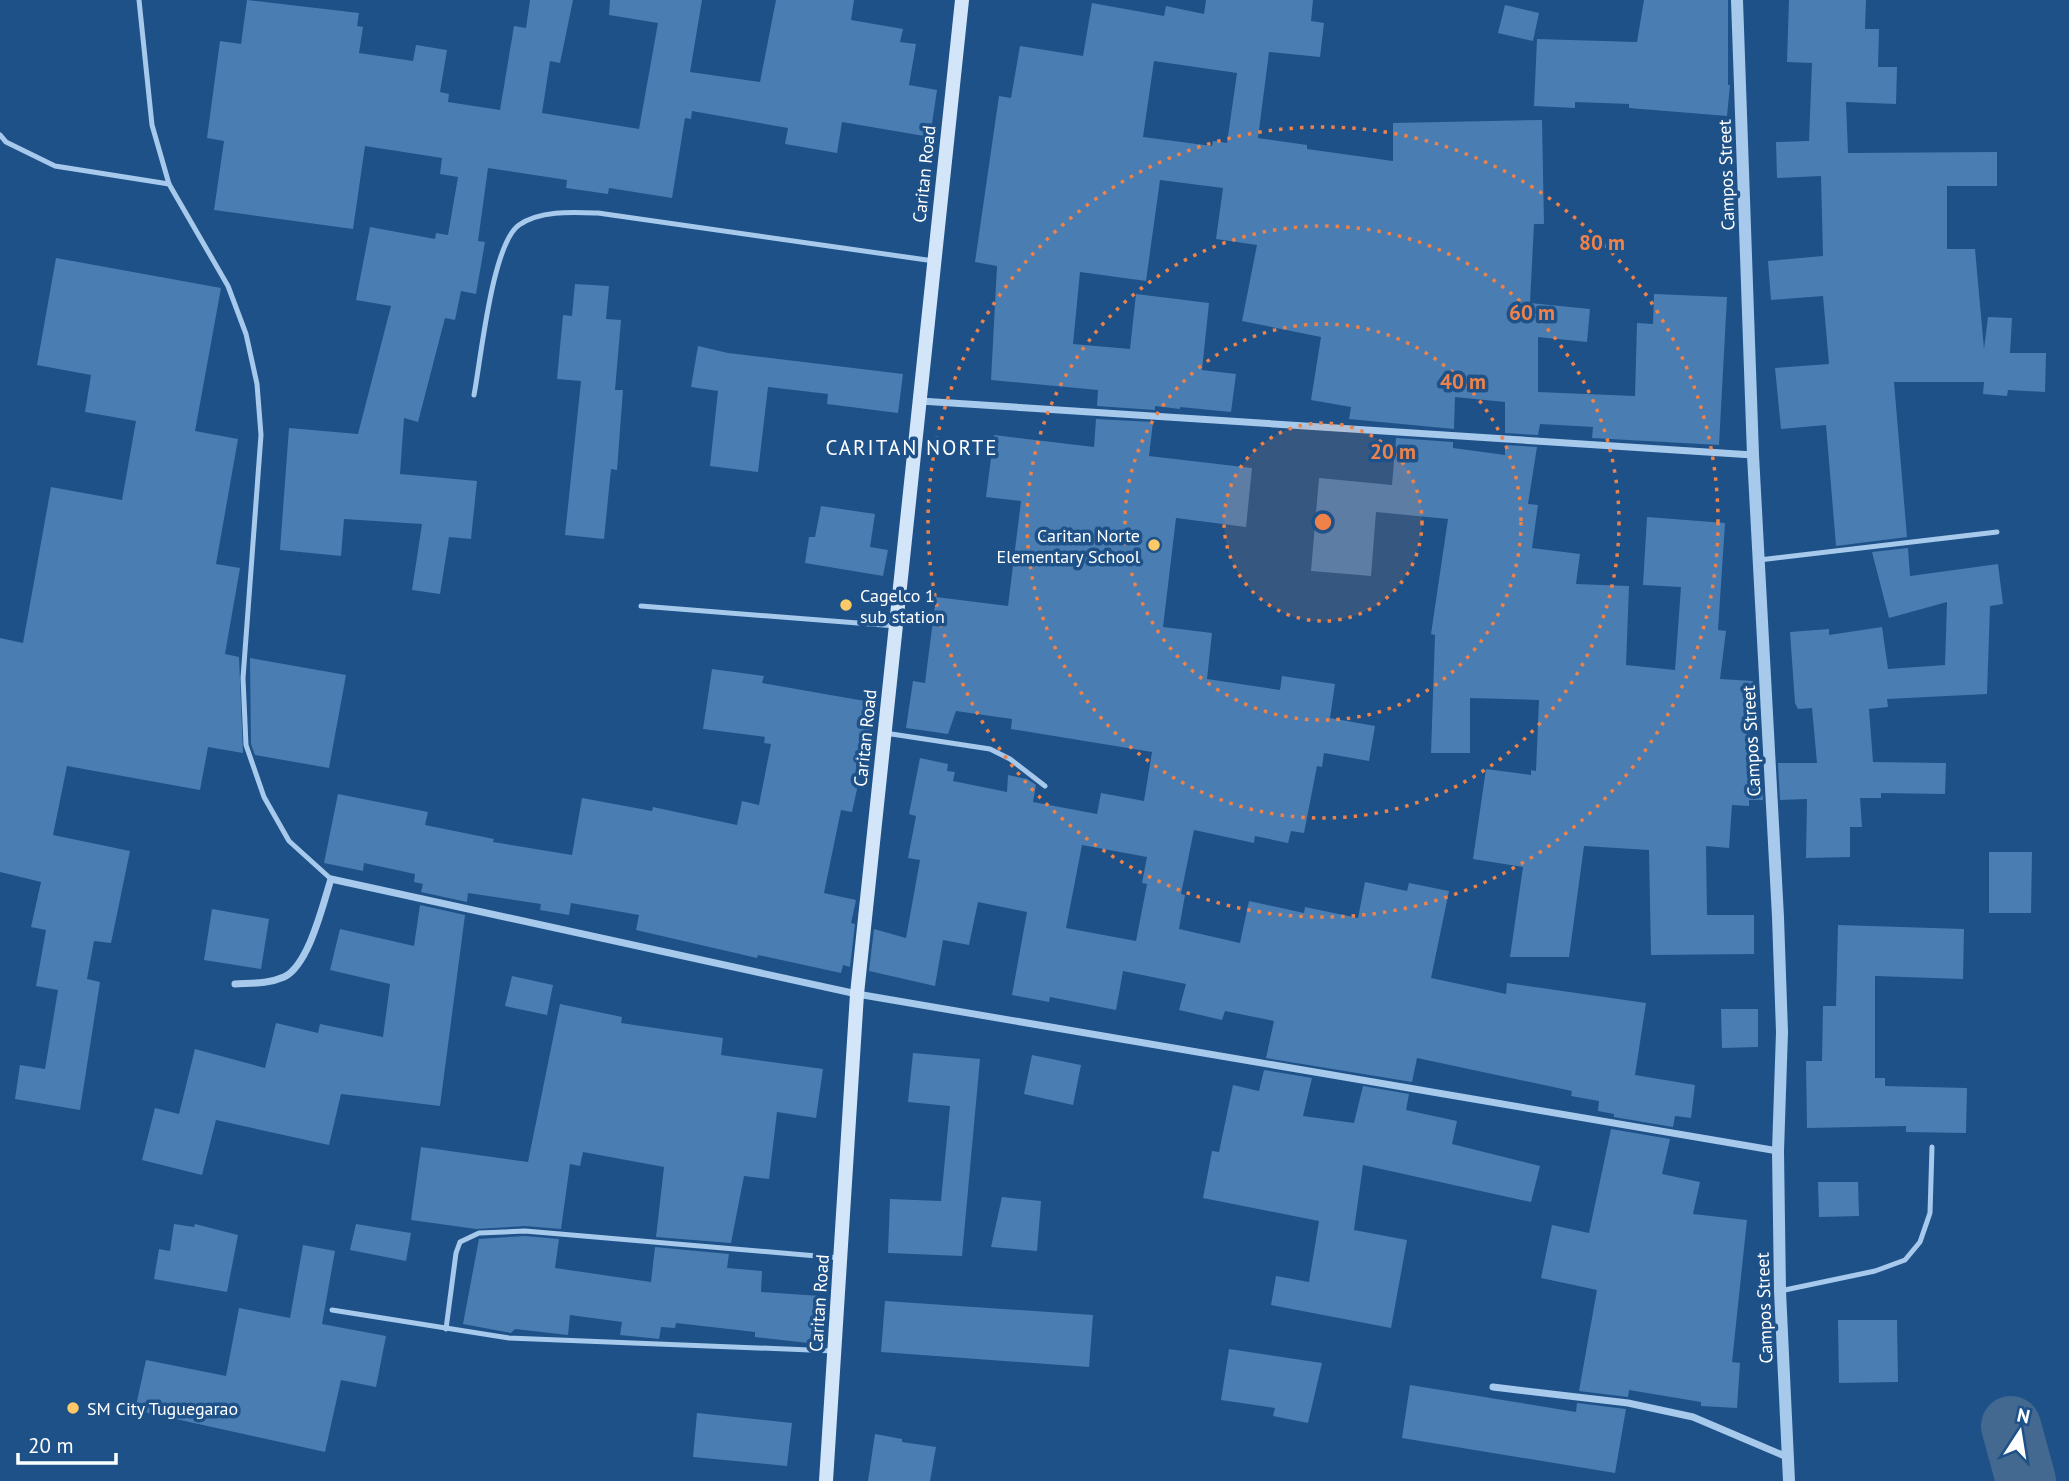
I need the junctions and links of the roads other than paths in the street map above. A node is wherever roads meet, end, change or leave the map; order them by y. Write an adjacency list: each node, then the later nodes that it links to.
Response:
1 (139, 0): 5 (lane)
2 (962, 0): 6 (main road, Caritan Road)
3 (1737, 0): 9 (street, Campos Street)
4 (0, 135): 5 (lane)
5 (169, 184): 16 (lane)
6 (934, 261): 7 (lane); 8 (main road, Caritan Road)
7 (474, 394)
8 (919, 401): 9 (street); 13 (main road, Caritan Road)
9 (1753, 455): 11 (street, Campos Street)
10 (1997, 532): 11 (lane)
11 (1759, 560): 20 (street, Campos Street)
12 (641, 606): 13 (lane)
13 (896, 626): 14 (main road, Caritan Road)
14 (885, 733): 15 (lane); 18 (main road, Caritan Road)
15 (1045, 786)
16 (331, 879): 17 (street); 18 (street)
17 (234, 984)
18 (857, 994): 20 (street); 21 (main road, Caritan Road)
19 (1932, 1147): 22 (lane)
20 (1778, 1151): 22 (street, Campos Street)
21 (841, 1258): 24 (lane); 25 (main road, Caritan Road)
22 (1780, 1291): 27 (street, Campos Street)
23 (332, 1310): 24 (lane)
24 (446, 1329): 25 (lane)
25 (834, 1350): 28 (main road, Caritan Road)
26 (1493, 1387): 27 (street)
27 (1787, 1457): 29 (street, Campos Street)
28 (826, 1481)
29 (1789, 1481)

